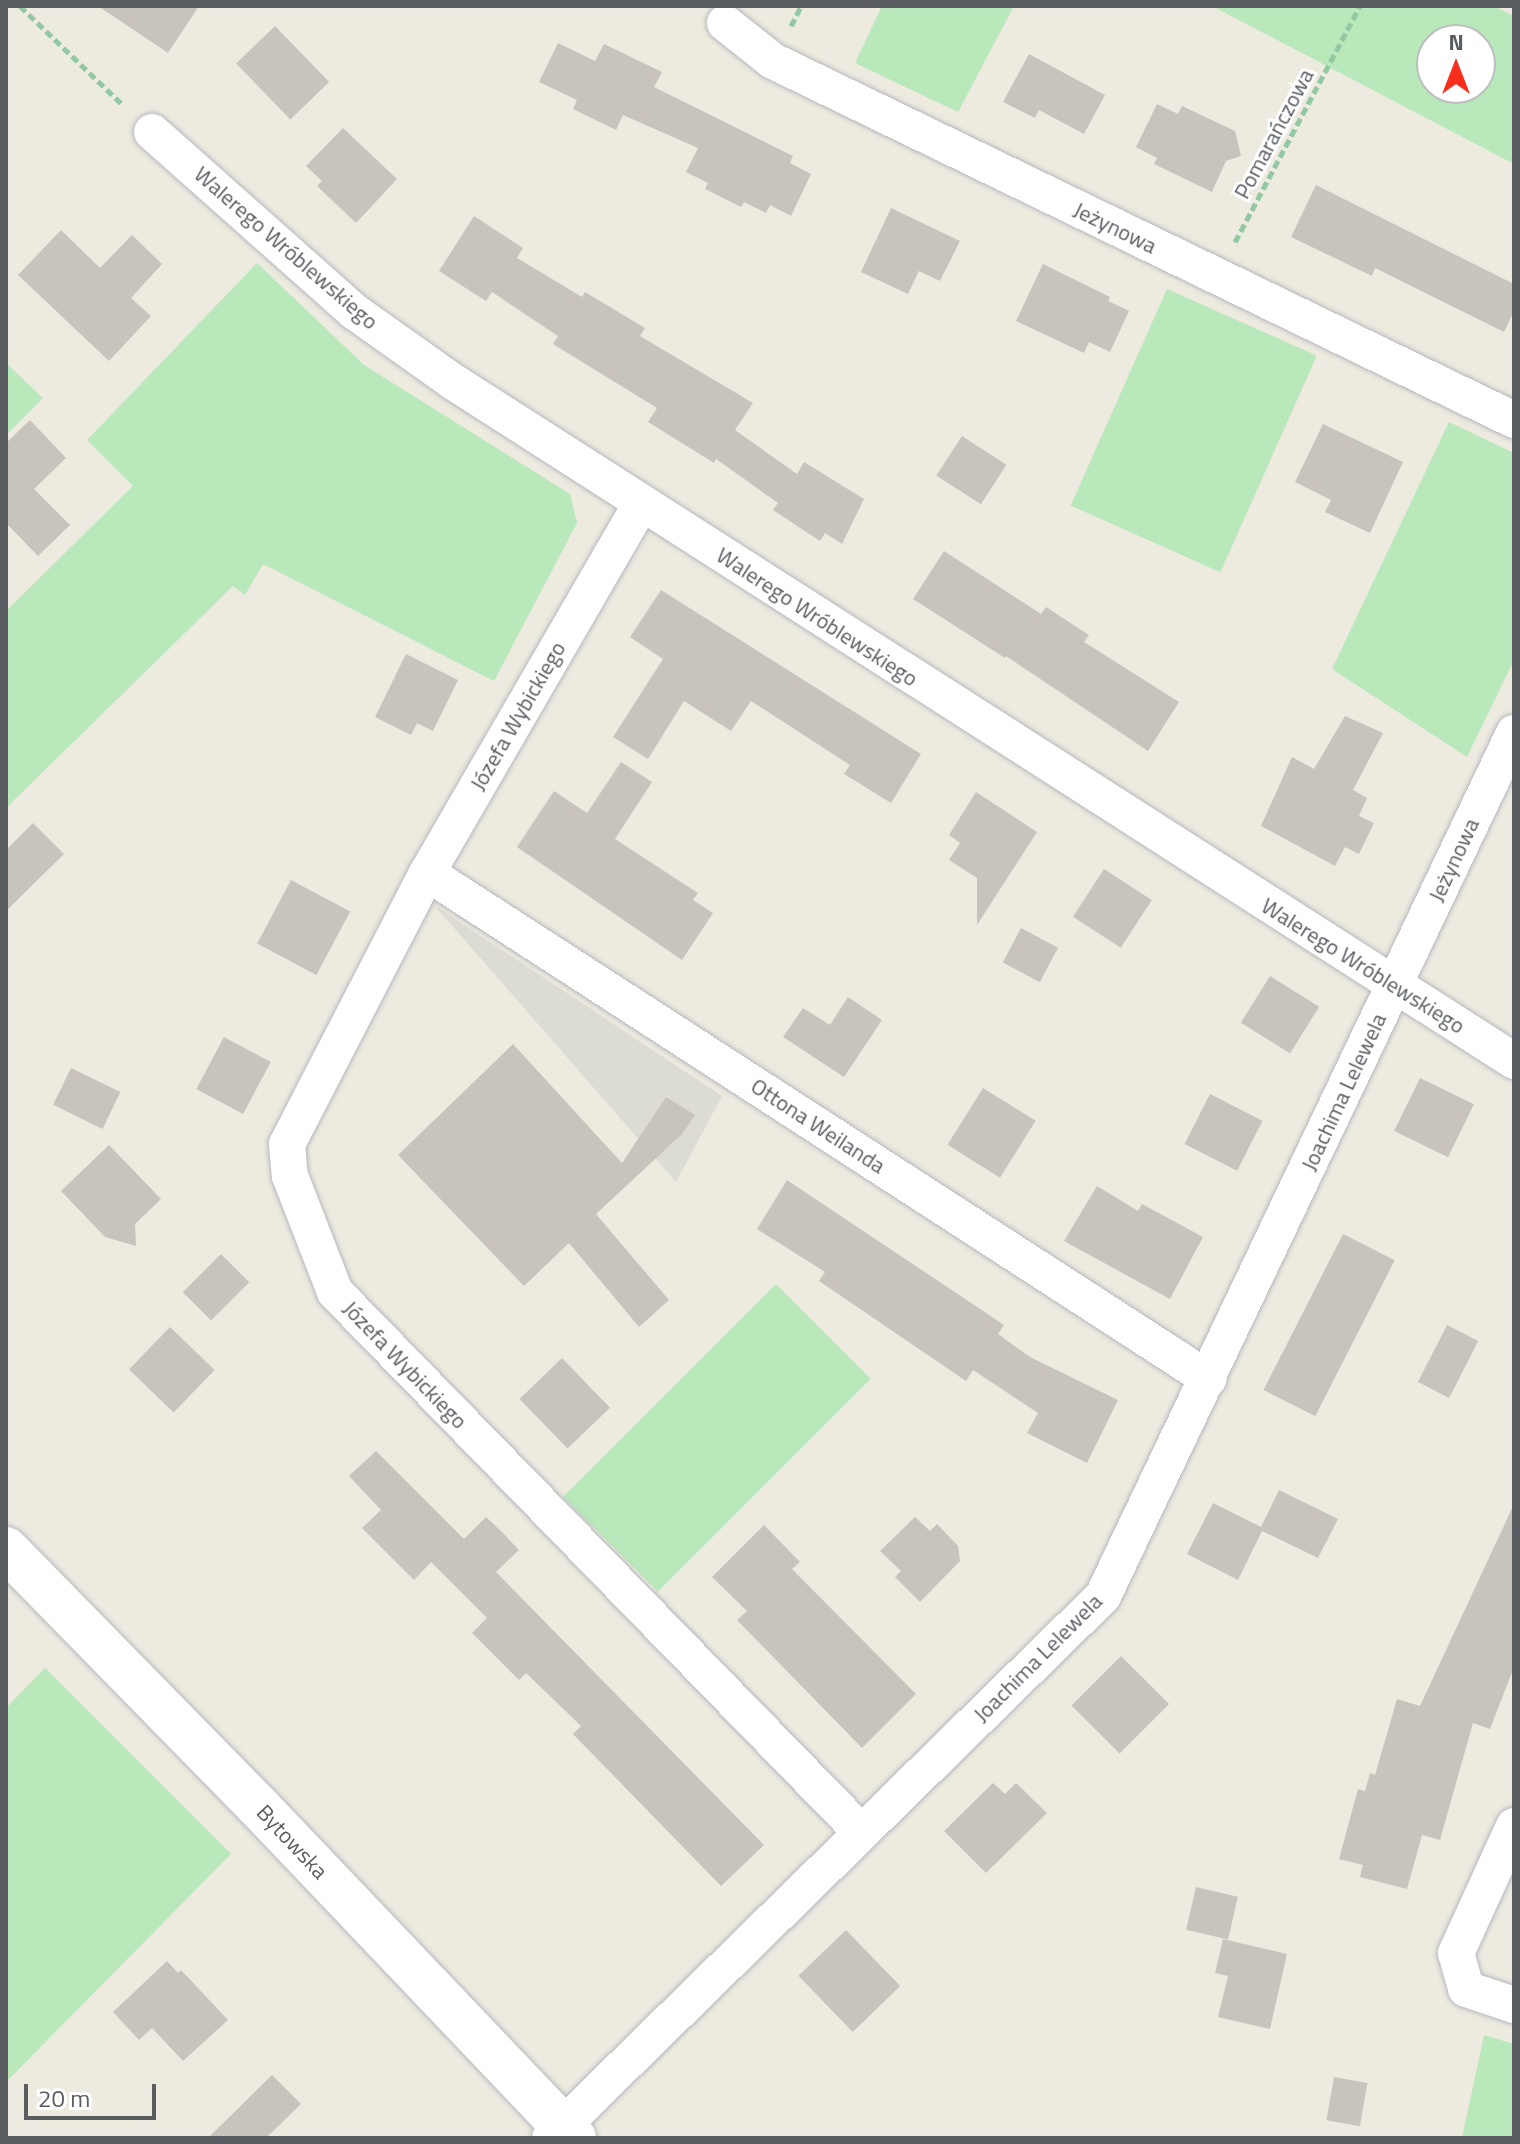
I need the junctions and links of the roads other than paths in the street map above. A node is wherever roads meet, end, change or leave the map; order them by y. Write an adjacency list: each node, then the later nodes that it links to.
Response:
1 (725, 23): 3 (street, Jeżynowa)
2 (152, 132): 4 (street, Walerego Wróblewskiego)
3 (1514, 420)
4 (641, 504): 6 (street, Józefa Wybickiego); 7 (street, Walerego Wróblewskiego)
5 (1514, 733): 7 (street, Jeżynowa)
6 (427, 873): 9 (street, Ottona Weilanda); 12 (street, Józefa Wybickiego)
7 (1394, 987): 8 (street, Walerego Wróblewskiego); 9 (street, Joachima Lelewela)
8 (1514, 1061)
9 (1209, 1379): 12 (street, Joachima Lelewela)
10 (6, 1549): 14 (street, Bytowska)
11 (1514, 1826): 13 (street)
12 (861, 1832): 14 (street, Joachima Lelewela)
13 (1514, 2005)
14 (562, 2134)

